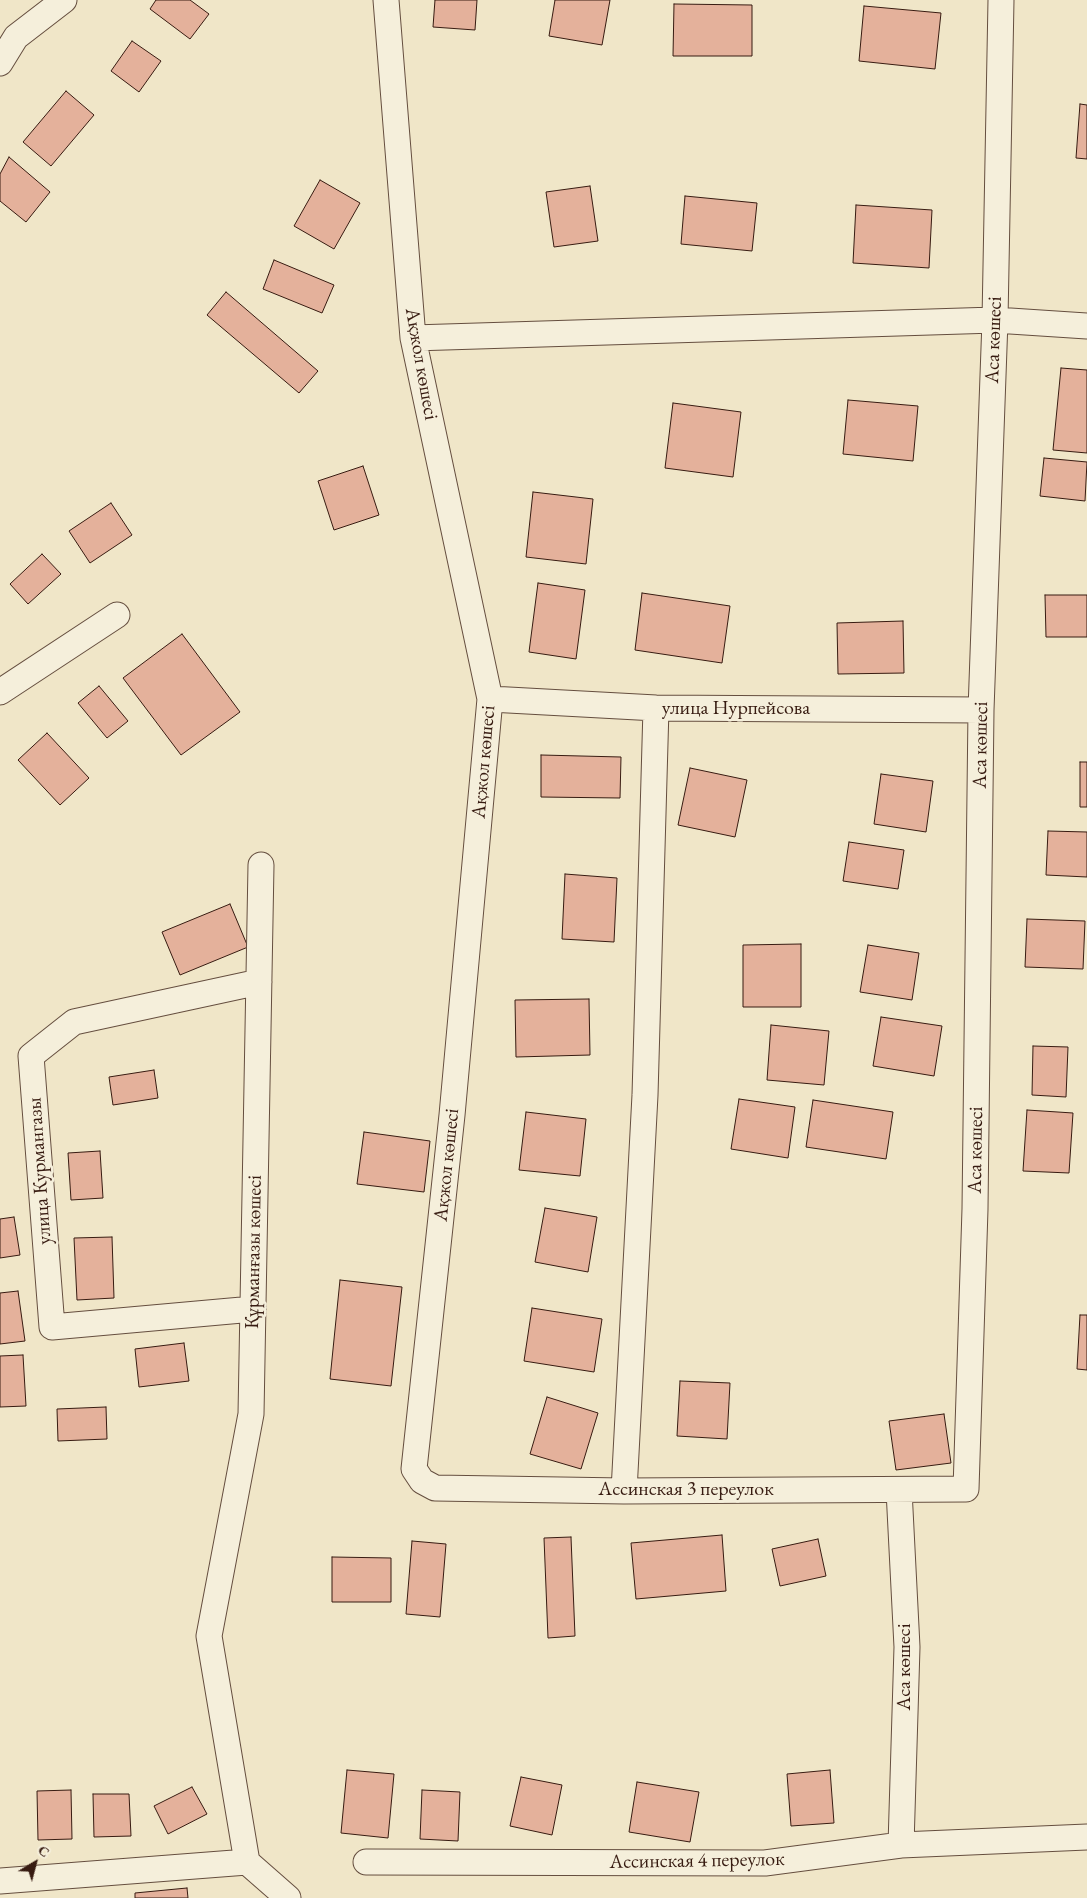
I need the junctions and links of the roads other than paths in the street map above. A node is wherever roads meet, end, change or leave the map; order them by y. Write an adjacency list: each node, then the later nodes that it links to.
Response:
1 (64, 0): 4 (street)
2 (386, 0): 8 (street, Ақжол көшесі)
3 (1001, 0): 6 (street, Аса көшесі)
4 (8, 31): 5 (street)
5 (0, 63)
6 (995, 320): 7 (street); 8 (street); 13 (street, Аса көшесі)
7 (1087, 326)
8 (413, 338): 11 (street, Ақжол көшесі)
9 (117, 615): 10 (street)
10 (0, 692)
11 (490, 699): 12 (street, улица Нурпейсова); 17 (street, Ақжол көшесі)
12 (656, 708): 13 (street, улица Нурпейсова); 20 (street)
13 (981, 710): 18 (street, Аса көшесі)
14 (261, 865): 15 (street, Құрманғазы көшесі)
15 (259, 982): 16 (street, Құрманғазы көшесі); 16 (street, улица Курмангазы)
16 (253, 1308): 23 (street, Құрманғазы көшесі)
17 (414, 1469): 20 (street, Ассинская 3 переулок)
18 (966, 1489): 19 (street, Ассинская 3 переулок)
19 (899, 1490): 20 (street, Ассинская 3 переулок); 22 (street, Аса көшесі)
20 (624, 1491)
21 (1087, 1837): 22 (street, Ассинская 4 переулок)
22 (901, 1845): 24 (street, Ассинская 4 переулок)
23 (246, 1862): 25 (street); 26 (street)
24 (366, 1862)
25 (0, 1881)
26 (288, 1898)

